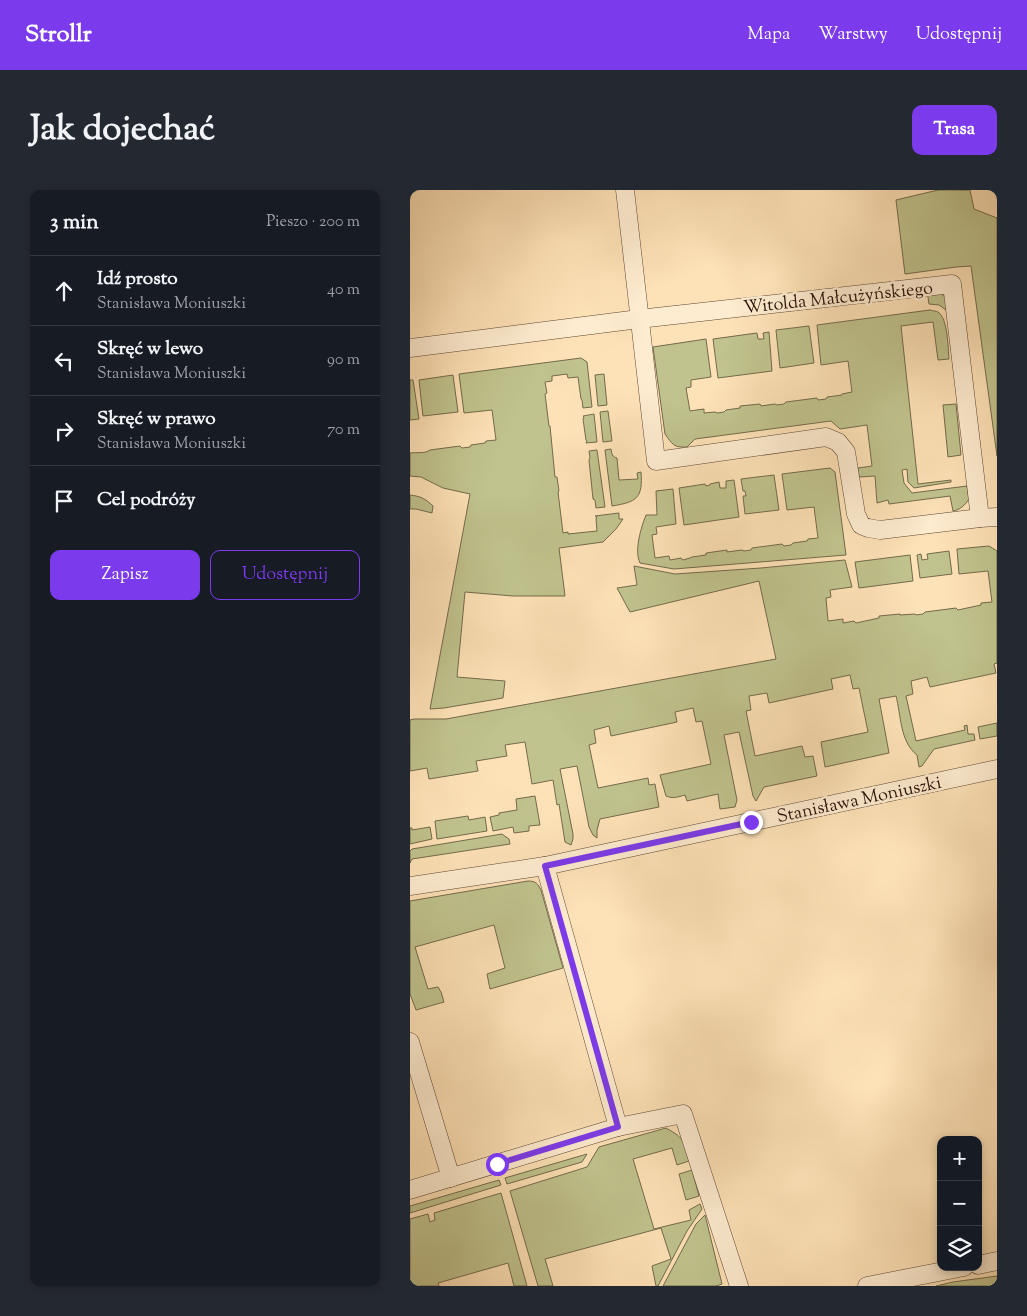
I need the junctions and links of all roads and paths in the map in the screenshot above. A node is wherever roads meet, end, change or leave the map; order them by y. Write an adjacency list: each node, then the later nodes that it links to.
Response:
1 (624, 190): 2 (street)
2 (639, 319): 3 (street, Witolda Małcużyńskiego); 4 (street, Witolda Małcużyńskiego); 4 (street, Witolda Małcużyńskiego)
3 (410, 348)
4 (988, 517)
5 (997, 769): 6 (street, Stanisława Moniuszki)
6 (545, 866): 7 (street, Stanisława Moniuszki); 9 (street)
7 (410, 886)
8 (410, 1042): 10 (street)
9 (618, 1127): 10 (street); 15 (street)
10 (451, 1178): 11 (street)
11 (410, 1190)
12 (997, 1261): 13 (street)
13 (982, 1264)
14 (944, 1271): 16 (street)
15 (739, 1286)
16 (867, 1286)

